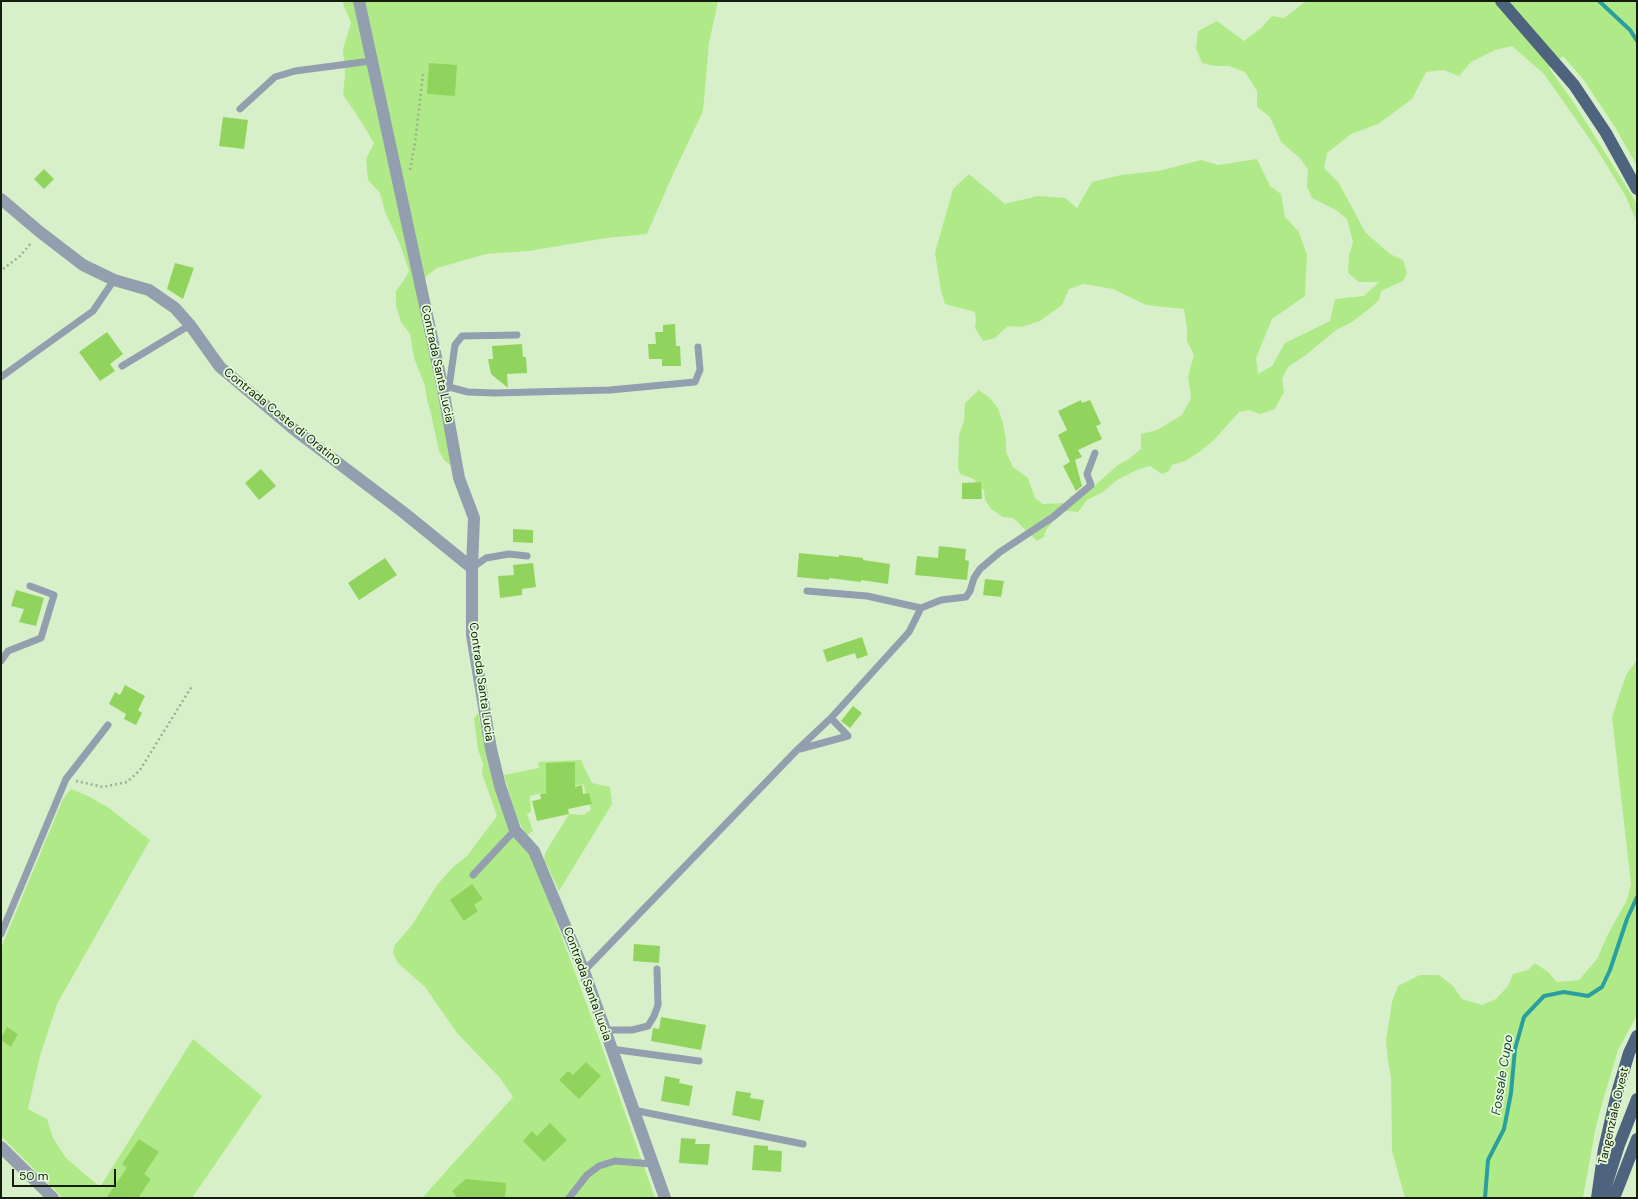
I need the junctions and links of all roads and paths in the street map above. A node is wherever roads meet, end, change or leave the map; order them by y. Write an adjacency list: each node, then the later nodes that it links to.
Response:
1 (359, 1): 3 (street, Contrada Santa Lucia)
2 (1501, 1): 7 (main road)
3 (371, 61): 5 (lane); 17 (street, Contrada Santa Lucia)
4 (423, 74): 6 (path)
5 (240, 109)
6 (409, 171)
7 (1637, 189)
8 (1, 199): 9 (street, Contrada Coste di Oratino)
9 (40, 232): 10 (path); 11 (street, Contrada Coste di Oratino)
10 (3, 269)
11 (114, 280): 12 (street, Contrada Coste di Oratino); 16 (lane)
12 (190, 325): 15 (lane); 20 (street, Contrada Coste di Oratino)
13 (517, 336): 17 (lane)
14 (698, 346): 17 (lane)
15 (122, 366)
16 (1, 377)
17 (446, 388): 20 (street, Contrada Santa Lucia)
18 (1095, 453): 23 (lane)
19 (528, 556): 20 (lane)
20 (472, 568): 30 (street, Contrada Santa Lucia)
21 (30, 586): 24 (lane)
22 (807, 591): 23 (lane)
23 (921, 608): 26 (lane)
24 (1, 661)
25 (192, 686): 29 (path)
26 (831, 718): 28 (lane); 28 (lane)
27 (108, 725): 29 (lane)
28 (798, 749): 34 (lane)
29 (66, 779): 32 (lane)
30 (515, 830): 31 (lane); 34 (street, Contrada Santa Lucia)
31 (473, 875)
32 (1, 934)
33 (657, 969): 35 (lane)
34 (584, 971): 35 (street, Contrada Santa Lucia)
35 (604, 1030): 37 (street, Contrada Santa Lucia)
36 (1637, 1036): 48 (main road, Tangenziale Ovest)
37 (610, 1049): 38 (lane); 40 (street, Contrada Santa Lucia)
38 (700, 1061)
39 (1637, 1099): 49 (main road)
40 (634, 1110): 42 (lane); 44 (street, Contrada Santa Lucia)
41 (1637, 1139): 50 (main road, Tangenziale Ovest)
42 (803, 1144)
43 (1, 1147): 45 (street)
44 (652, 1164): 46 (lane); 47 (street, Contrada Santa Lucia)
45 (53, 1198)
46 (569, 1198)
47 (665, 1198)
48 (1597, 1198)
49 (1602, 1198)
50 (1613, 1198)

